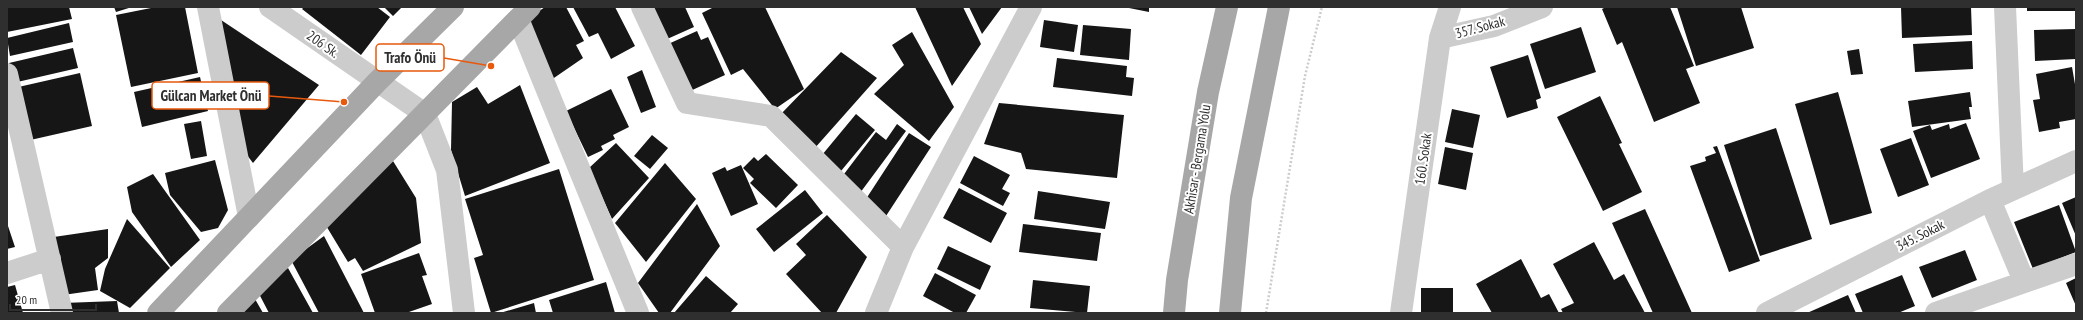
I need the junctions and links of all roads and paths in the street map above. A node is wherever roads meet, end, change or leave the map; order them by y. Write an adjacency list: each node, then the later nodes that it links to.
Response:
1 (208, 7): 20 (street)
2 (270, 7): 15 (street, 206 Sk.)
3 (453, 7): 15 (main road)
4 (642, 7): 21 (street)
5 (1031, 7): 21 (street)
6 (1227, 7): 32 (main road, Akhisar - Bergama Yolu)
7 (1279, 7): 33 (main road)
8 (1322, 7): 34 (path)
9 (1450, 7): 13 (street, 160. Sokak)
10 (1542, 7): 13 (street, 357. Sokak)
11 (2005, 7): 18 (street)
12 (524, 13): 16 (main road); 30 (street)
13 (1440, 38): 35 (street, 160. Sokak)
14 (7, 74): 22 (street)
15 (377, 82): 16 (street, 206 Sk.); 20 (main road)
16 (425, 114): 28 (main road); 29 (street)
17 (2076, 161): 18 (street, 345. Sokak)
18 (2013, 189): 19 (street, 345. Sokak)
19 (1990, 200): 25 (street); 36 (street, 345. Sokak)
20 (249, 217): 27 (main road)
21 (904, 247): 31 (street)
22 (50, 259): 24 (street); 26 (street)
23 (2076, 264): 25 (street)
24 (7, 273)
25 (2024, 281): 37 (street)
26 (62, 313)
27 (158, 313)
28 (228, 313)
29 (464, 313)
30 (638, 313)
31 (876, 313)
32 (1174, 313)
33 (1230, 313)
34 (1266, 313)
35 (1401, 313)
36 (1767, 313)
37 (1936, 313)

